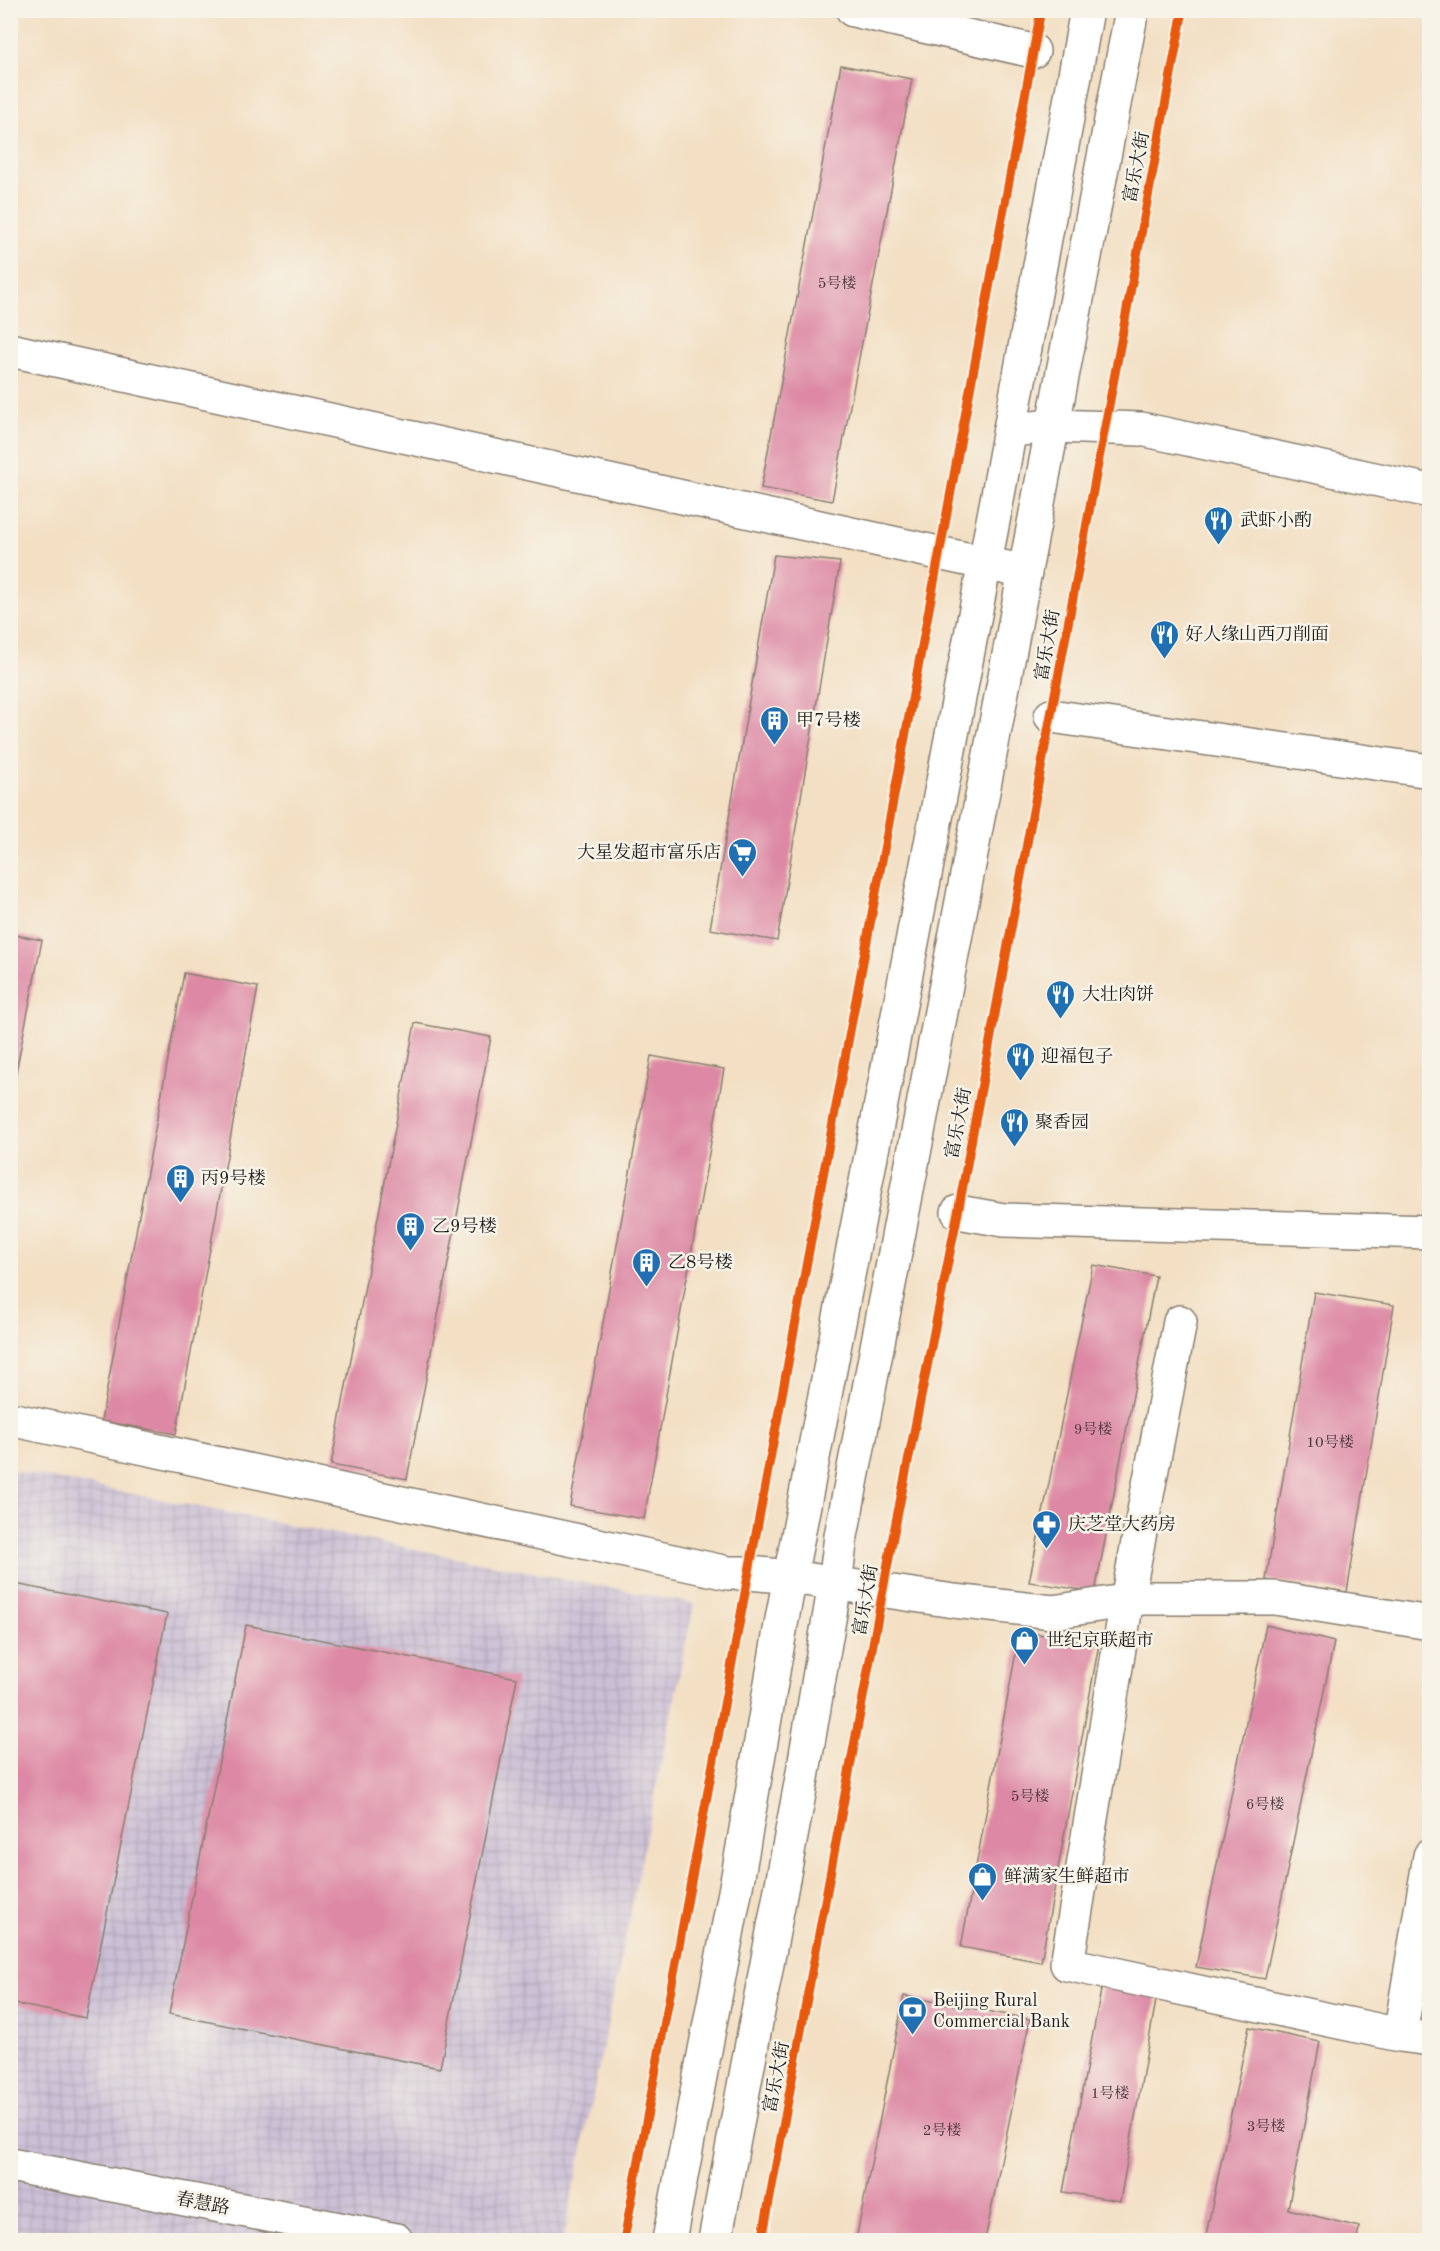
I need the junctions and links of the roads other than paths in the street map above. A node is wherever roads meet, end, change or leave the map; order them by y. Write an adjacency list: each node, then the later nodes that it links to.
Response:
1 (853, 10): 4 (main road)
2 (1087, 10): 7 (main road)
3 (1132, 10): 6 (main road, 富乐大街)
4 (1034, 51)
5 (10, 350): 9 (main road)
6 (1053, 426): 7 (main road); 8 (main road); 10 (main road, 富乐大街)
7 (1010, 430): 9 (main road)
8 (1430, 491)
9 (984, 563): 10 (main road); 17 (main road)
10 (1025, 572): 18 (main road, 富乐大街)
11 (1051, 716): 12 (main road)
12 (1430, 771)
13 (958, 1212): 14 (main road)
14 (1430, 1232)
15 (1180, 1322): 19 (main road)
16 (10, 1419): 17 (main road)
17 (791, 1577): 18 (main road); 25 (main road)
18 (835, 1584): 19 (main road); 26 (main road, 富乐大街)
19 (1127, 1600): 20 (main road); 22 (main road)
20 (1430, 1623)
21 (1430, 1856): 22 (main road)
22 (1415, 2037)
23 (10, 2165): 24 (main road, 春慧路)
24 (396, 2241)
25 (669, 2241)
26 (715, 2241)

